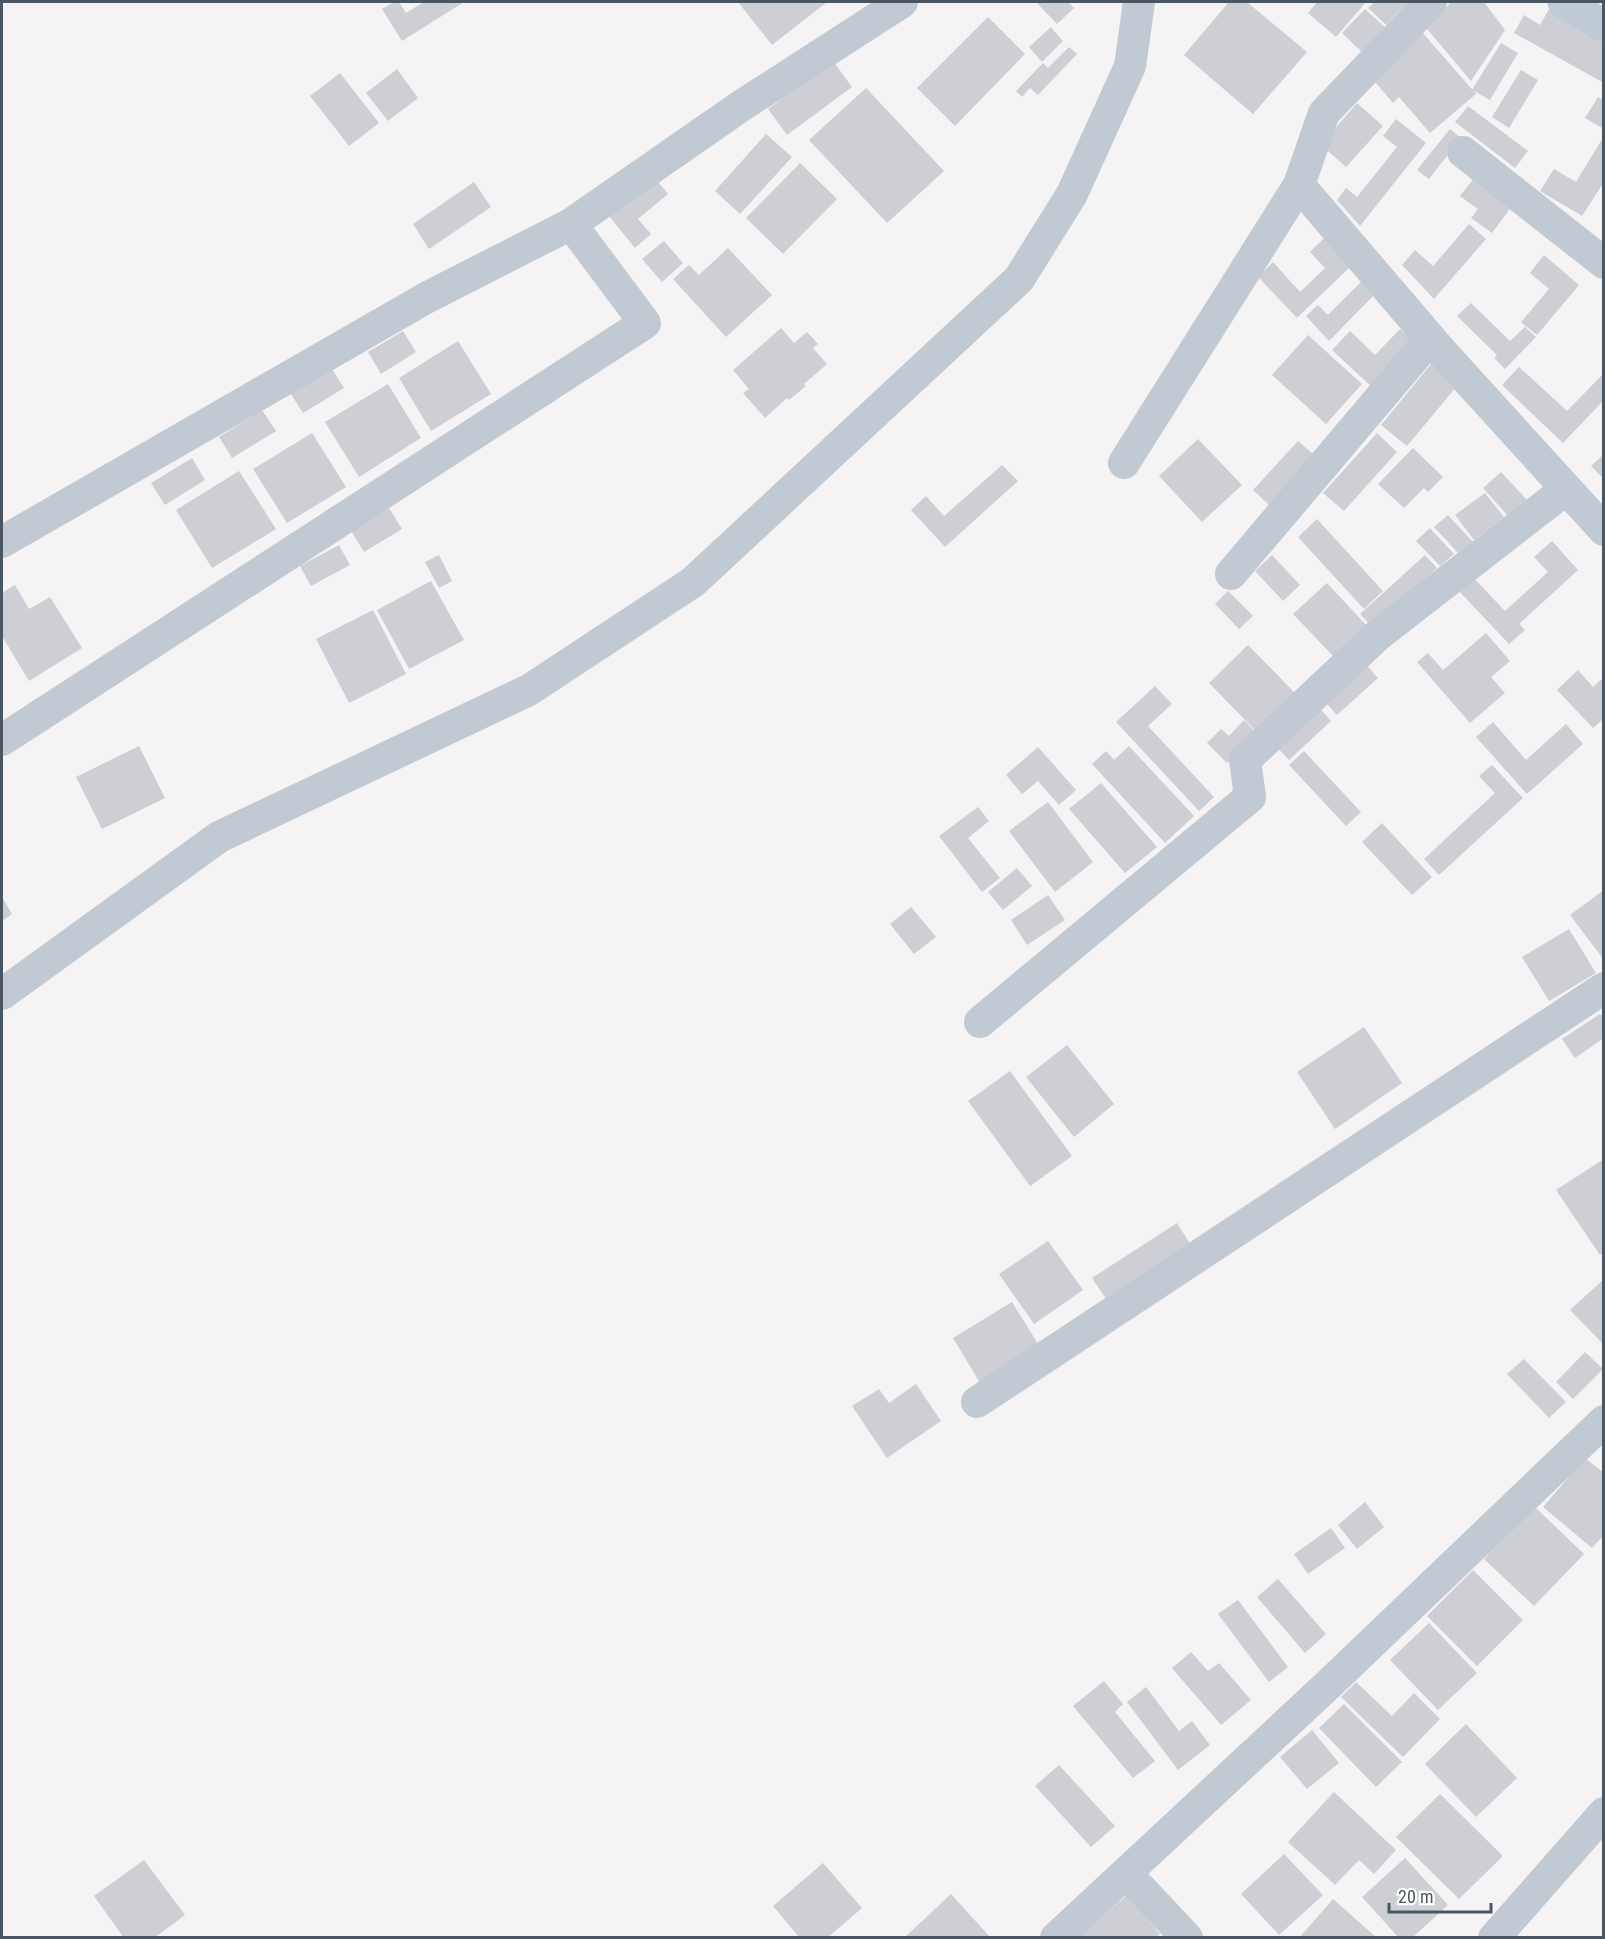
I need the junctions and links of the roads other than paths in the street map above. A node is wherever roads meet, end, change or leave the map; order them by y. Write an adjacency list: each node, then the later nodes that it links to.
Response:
1 (902, 2): 8 (street)
2 (1139, 2): 18 (street)
3 (1431, 2): 7 (street)
4 (1564, 2): 5 (street)
5 (1604, 26)
6 (1463, 152): 9 (street)
7 (1299, 185): 10 (street); 11 (street)
8 (571, 224): 14 (street); 16 (street)
9 (1601, 254)
10 (1430, 339): 12 (street); 15 (street)
11 (1124, 463)
12 (1565, 490): 13 (street); 19 (street)
13 (1604, 530)
14 (2, 542)
15 (1231, 574)
16 (2, 740)
17 (1604, 988): 20 (street)
18 (2, 994)
19 (980, 1022)
20 (977, 1402)
21 (1604, 1421): 23 (street)
22 (1604, 1813): 26 (street)
23 (1125, 1875): 24 (street); 25 (street)
24 (1056, 1938)
25 (1187, 1938)
26 (1494, 1938)

